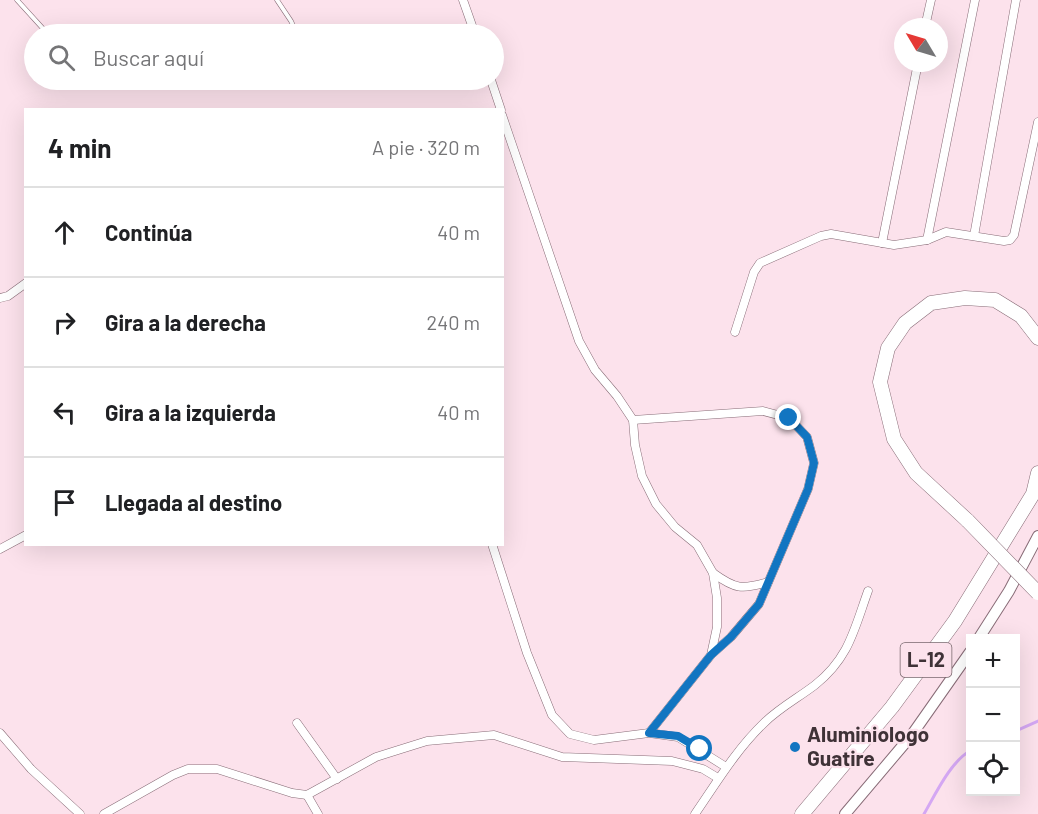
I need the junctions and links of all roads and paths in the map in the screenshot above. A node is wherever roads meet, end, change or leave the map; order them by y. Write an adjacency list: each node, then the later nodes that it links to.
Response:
1 (18, 0): 8 (lane)
2 (277, 0): 9 (lane)
3 (463, 0): 10 (street)
4 (931, 0): 7 (street)
5 (975, 0): 17 (street)
6 (1016, 0): 16 (street)
7 (927, 18)
8 (39, 24)
9 (292, 24)
10 (471, 24)
11 (916, 72): 18 (street)
12 (494, 90): 13 (street)
13 (500, 108)
14 (504, 121): 23 (street)
15 (1038, 122): 16 (street)
16 (974, 236): 17 (street)
17 (927, 240): 18 (street)
18 (882, 243): 21 (street)
19 (24, 285): 20 (street)
20 (0, 298)
21 (735, 332)
22 (1038, 338): 33 (highway, bridge)
23 (633, 420): 30 (street); 31 (street)
24 (1038, 473): 25 (highway)
25 (1036, 489): 48 (highway, L-12)
26 (24, 536): 29 (street)
27 (1038, 536): 34 (main road, L-12)
28 (493, 546): 38 (street)
29 (0, 549)
30 (713, 573): 31 (street); 35 (street)
31 (768, 582): 35 (street)
32 (868, 591): 40 (street)
33 (1038, 593)
34 (982, 634)
35 (711, 655): 38 (street)
36 (966, 658): 49 (main road, L-12)
37 (297, 723): 42 (street)
38 (649, 733): 40 (street)
39 (0, 734): 44 (street)
40 (726, 767): 41 (street)
41 (718, 778): 42 (street); 47 (street)
42 (337, 779): 43 (street)
43 (307, 795): 45 (street); 46 (street)
44 (80, 814)
45 (104, 814)
46 (318, 814)
47 (695, 814)
48 (802, 814)
49 (845, 814)

